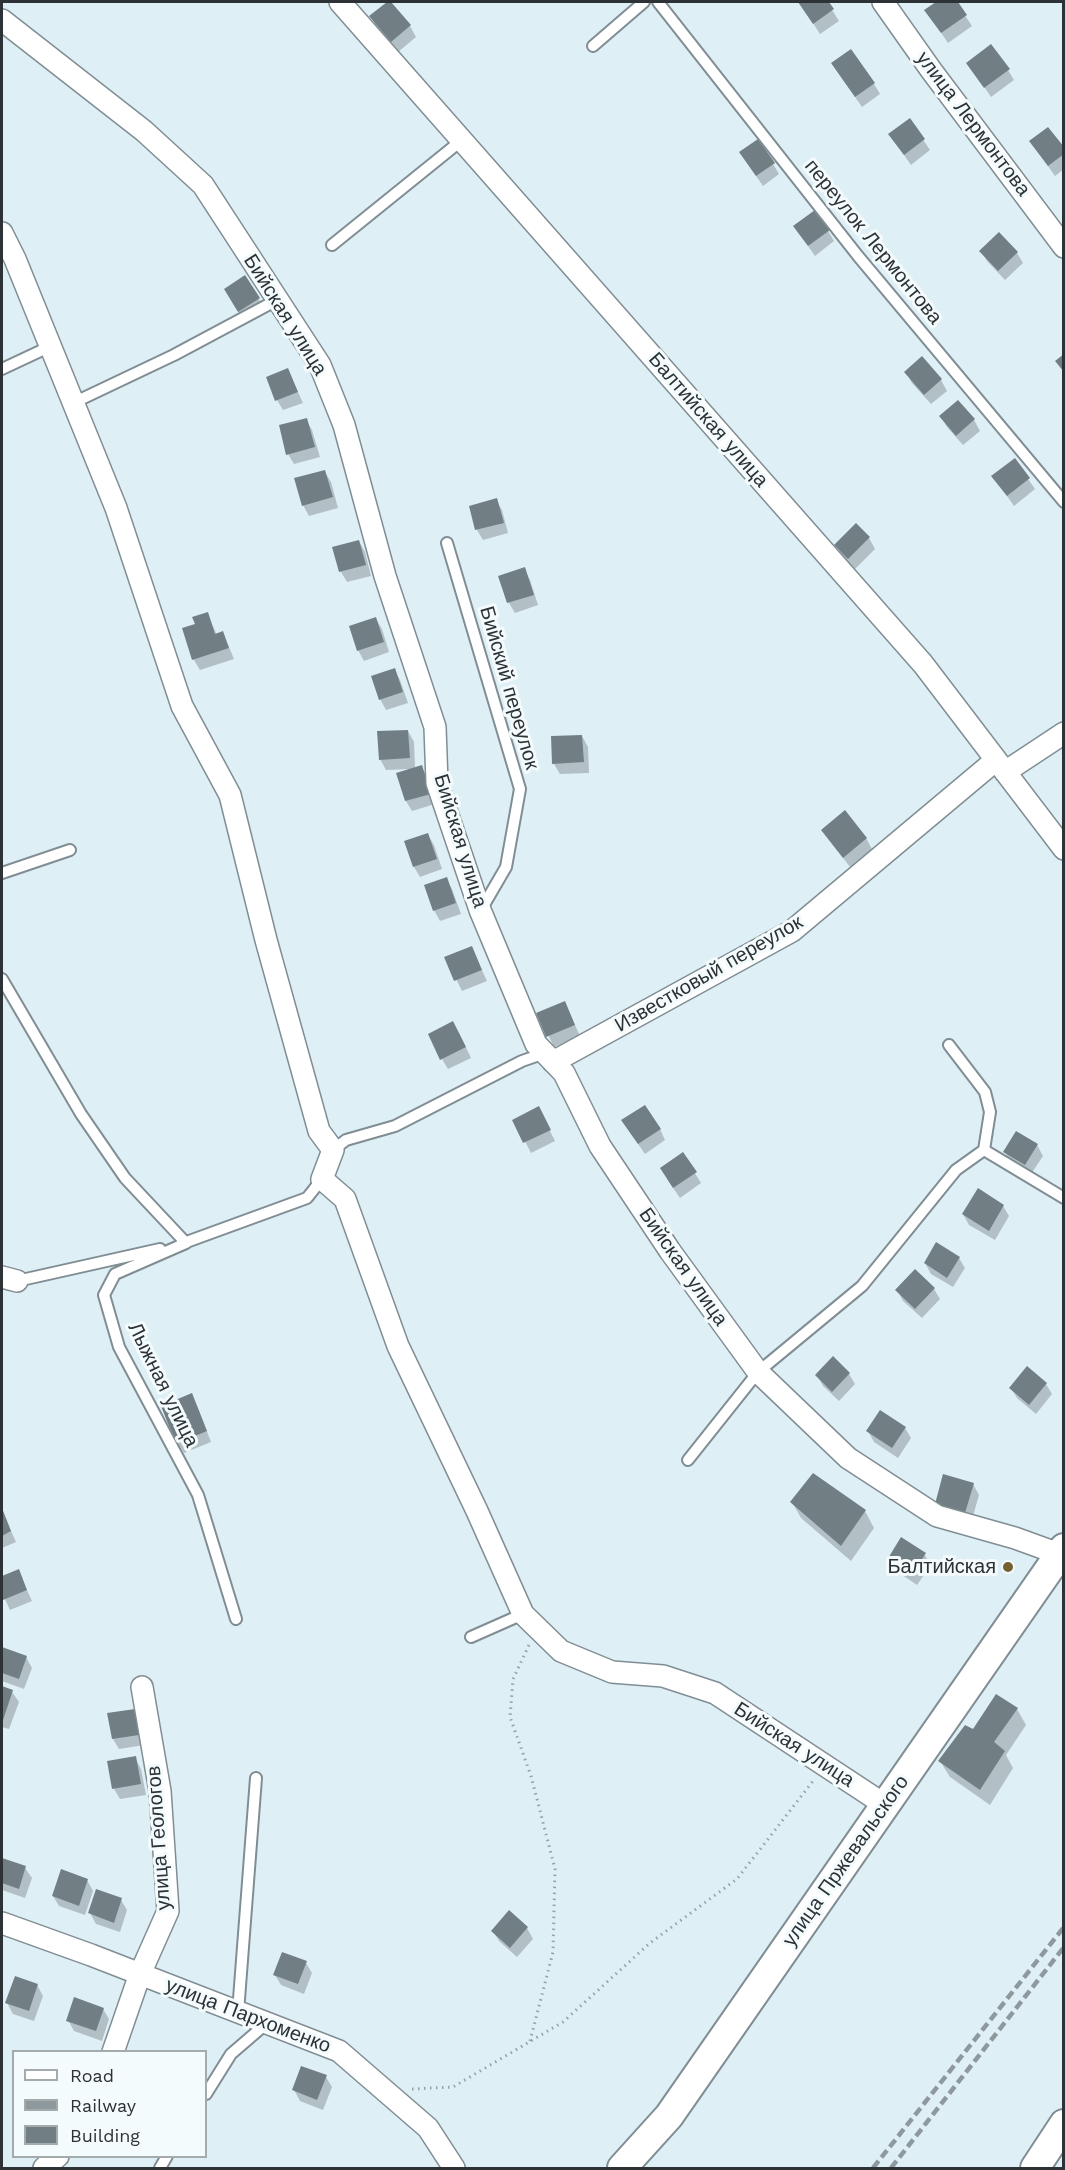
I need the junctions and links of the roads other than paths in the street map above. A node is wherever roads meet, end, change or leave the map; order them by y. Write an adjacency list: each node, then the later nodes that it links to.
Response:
1 (340, 2): 7 (street, Балтийская улица)
2 (644, 2): 6 (lane)
3 (658, 2): 15 (lane, переулок Лермонтова)
4 (883, 2): 10 (street, улица Лермонтова)
5 (2, 20): 11 (street, Бийская улица)
6 (593, 46)
7 (462, 140): 9 (lane); 18 (street, Балтийская улица)
8 (2, 233): 12 (street)
9 (332, 244)
10 (1063, 244)
11 (277, 300): 14 (lane); 22 (street, Бийская улица)
12 (51, 346): 13 (lane); 14 (street)
13 (2, 369)
14 (73, 403): 26 (street)
15 (1064, 502)
16 (447, 543): 22 (lane, Бийский переулок)
17 (1064, 733): 18 (street, Известковый переулок)
18 (1000, 766): 19 (street, Балтийская улица); 25 (street, Известковый переулок)
19 (1064, 849)
20 (70, 850): 21 (lane)
21 (2, 873)
22 (480, 910): 25 (street, Бийская улица)
23 (2, 979): 30 (lane)
24 (949, 1045): 27 (lane)
25 (549, 1057): 26 (lane, Известковый переулок); 32 (street, Бийская улица)
26 (333, 1150): 28 (street)
27 (984, 1150): 29 (lane); 32 (lane)
28 (322, 1179): 30 (lane); 36 (street, Бийская улица)
29 (1064, 1198)
30 (186, 1243): 31 (lane); 35 (lane, Лыжная улица)
31 (9, 1279)
32 (758, 1372): 33 (lane); 34 (street, Бийская улица)
33 (688, 1460)
34 (1061, 1551): 40 (street, улица Пржевальского)
35 (236, 1619)
36 (530, 1621): 37 (lane); 40 (street, Бийская улица)
37 (471, 1637)
38 (142, 1687): 42 (street, улица Геологов)
39 (256, 1778): 43 (lane)
40 (885, 1805): 51 (street, улица Пржевальского)
41 (2, 1923): 42 (street, улица Пархоменко)
42 (140, 1974): 43 (street, улица Пархоменко); 45 (street, улица Геологов)
43 (238, 2012): 44 (street, улица Пархоменко)
44 (267, 2023): 46 (lane); 50 (street, улица Пархоменко)
45 (114, 2050)
46 (207, 2092)
47 (1064, 2124): 52 (street)
48 (57, 2158): 49 (street)
49 (44, 2169)
50 (454, 2169)
51 (622, 2169)
52 (1035, 2169)

